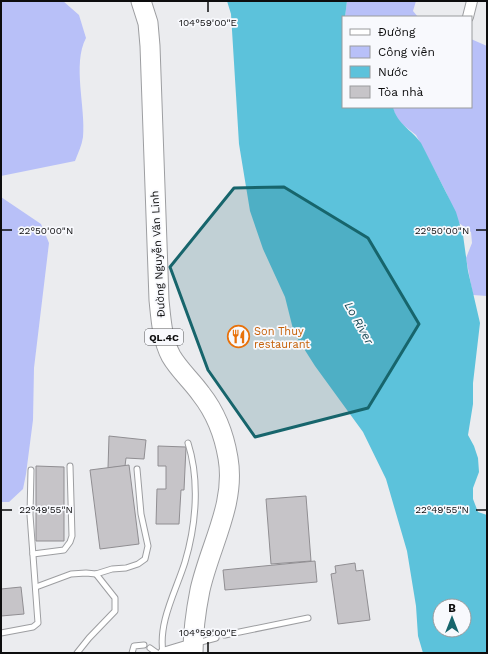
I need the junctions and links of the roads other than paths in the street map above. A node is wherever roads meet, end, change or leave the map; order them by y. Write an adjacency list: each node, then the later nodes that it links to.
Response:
1 (141, 1): 17 (highway, Đường Nguyễn Văn Linh / QL.4C)
2 (472, 1): 3 (street)
3 (468, 16)
4 (188, 443): 21 (lane)
5 (70, 466): 8 (lane)
6 (137, 469): 9 (lane)
7 (31, 470): 8 (lane)
8 (33, 554): 10 (lane)
9 (96, 574): 10 (lane); 18 (lane)
10 (36, 587): 12 (lane)
11 (308, 618): 13 (lane)
12 (1, 633)
13 (225, 635)
14 (216, 638): 17 (lane)
15 (144, 645): 19 (lane)
16 (150, 648): 20 (lane)
17 (193, 648): 21 (street)
18 (77, 653)
19 (132, 653)
20 (157, 653)
21 (163, 653)

